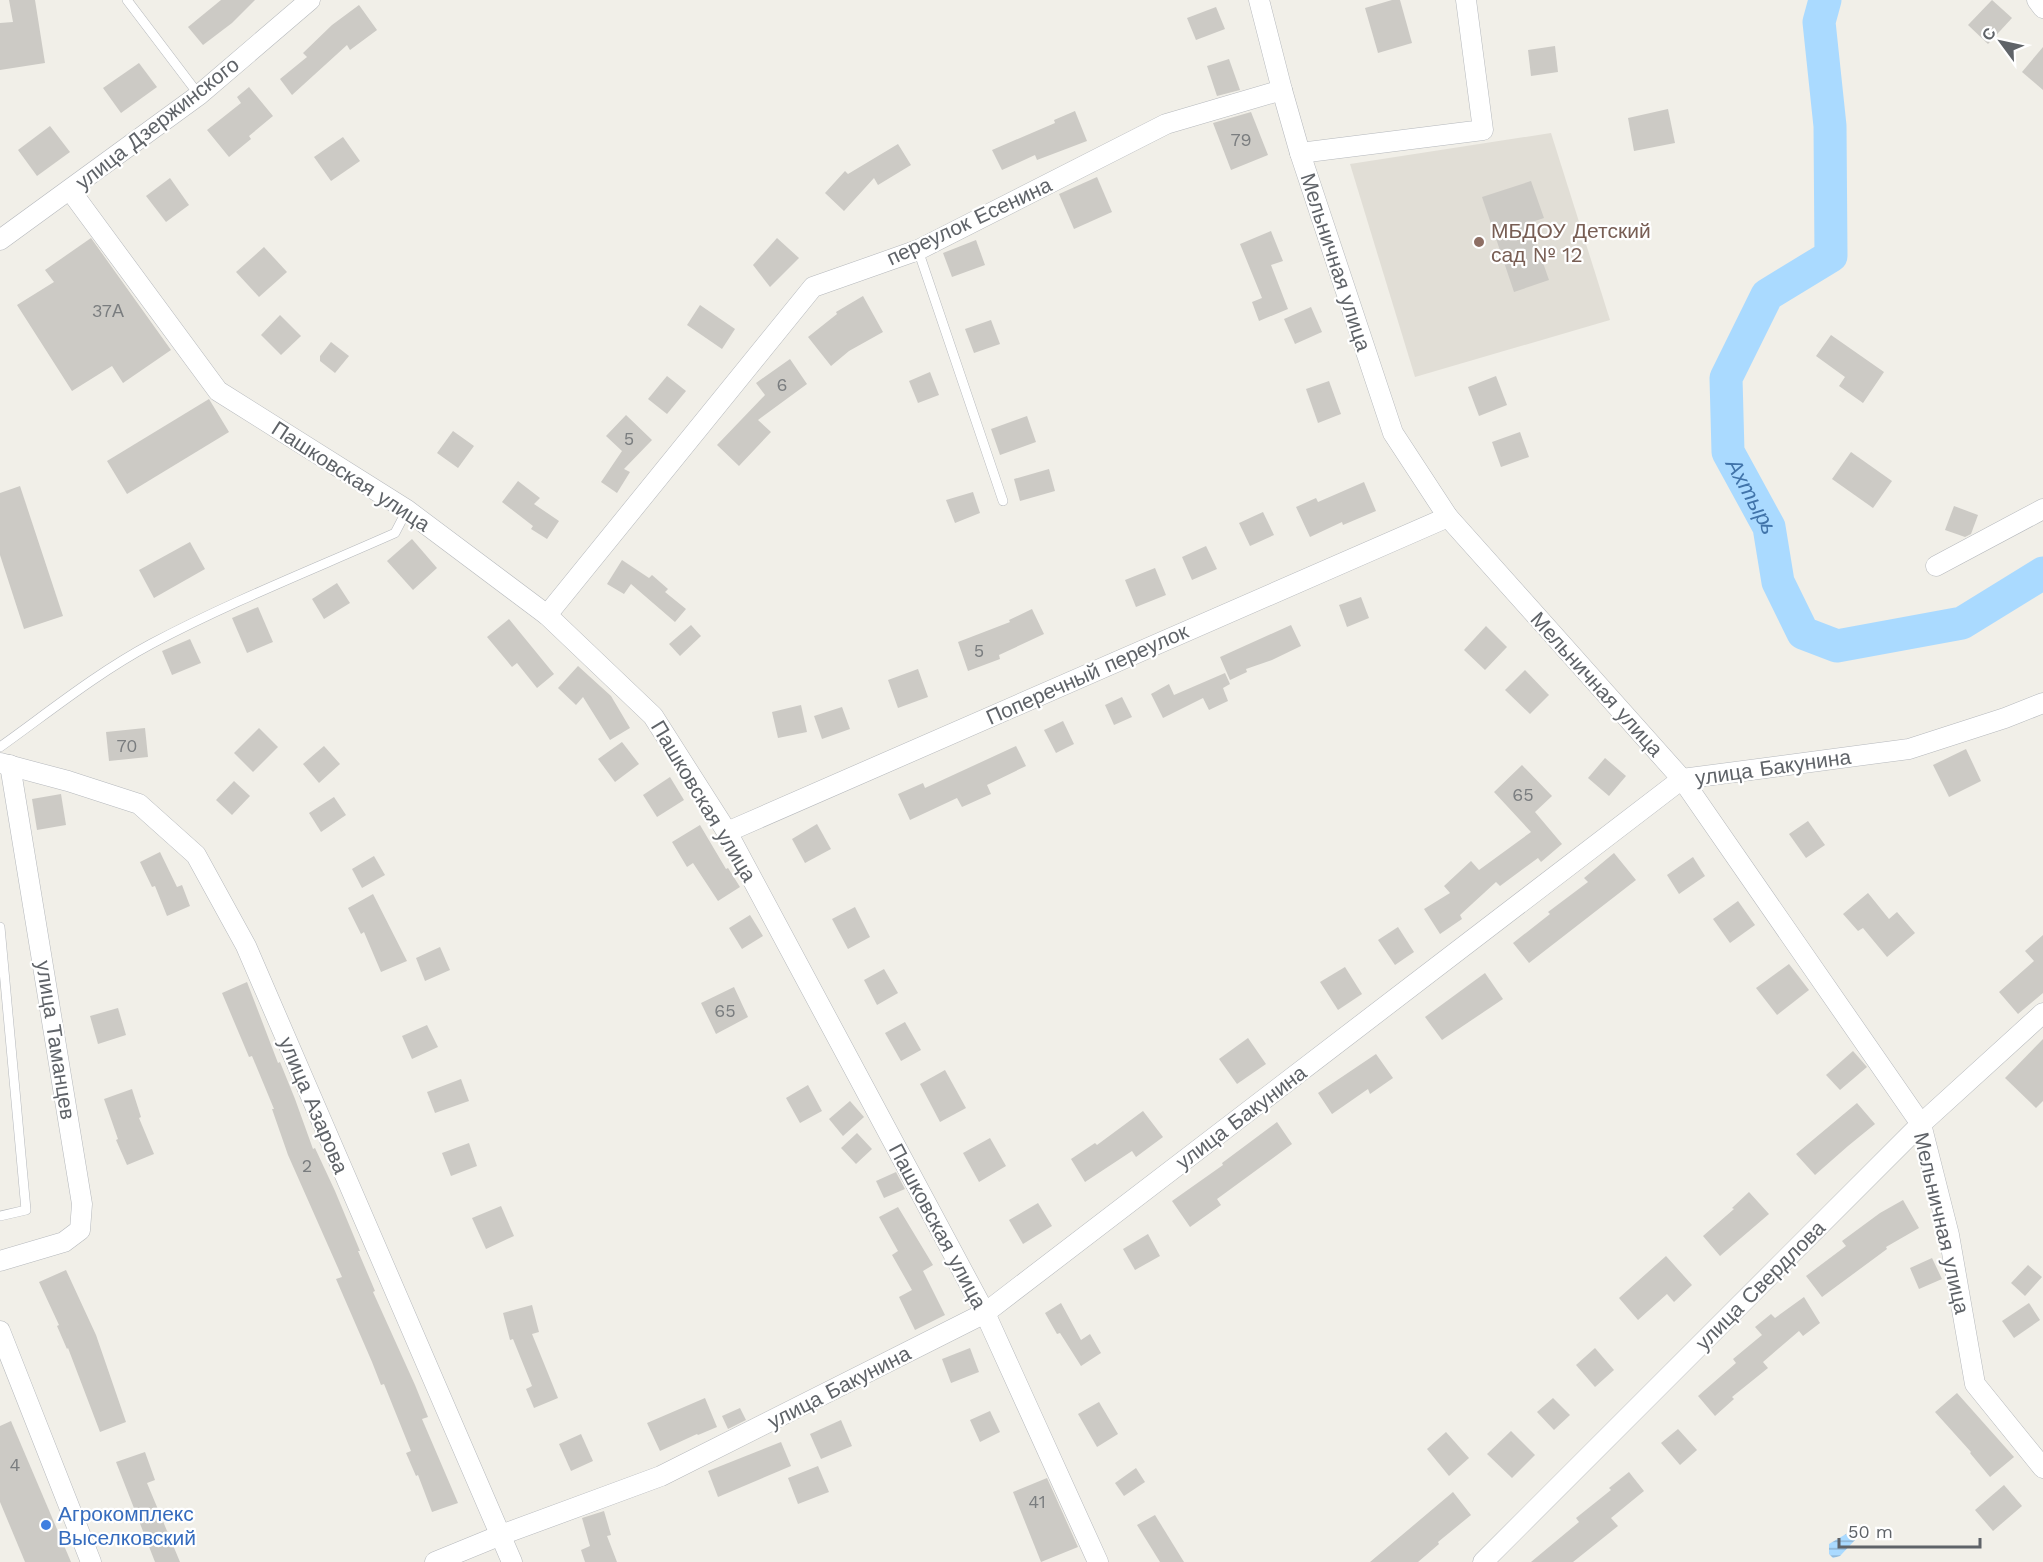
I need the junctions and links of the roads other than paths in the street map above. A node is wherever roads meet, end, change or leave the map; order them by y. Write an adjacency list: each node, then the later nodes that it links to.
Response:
1 (127, 0): 8 (lane)
2 (310, 0): 8 (street, улица Дзержинского)
3 (1259, 0): 7 (street, Мельничная улица)
4 (1466, 0): 9 (street)
5 (2037, 0): 6 (street)
6 (2043, 8)
7 (1282, 90): 9 (street, Мельничная улица); 12 (street, переулок Есенина)
8 (199, 95): 10 (street, улица Дзержинского)
9 (1300, 153): 16 (street, Мельничная улица)
10 (70, 190): 11 (street, улица Дзержинского); 15 (street, Пашковская улица)
11 (0, 240)
12 (918, 250): 13 (lane); 18 (street, переулок Есенина)
13 (1003, 501)
14 (2043, 509): 17 (street)
15 (407, 510): 18 (street, Пашковская улица); 20 (lane)
16 (1448, 517): 22 (street, Мельничная улица); 23 (street, Поперечный переулок)
17 (1936, 566)
18 (547, 615): 23 (street, Пашковская улица)
19 (2043, 703): 22 (street, улица Бакунина)
20 (0, 747)
21 (5, 764): 28 (street, улица Таманцев); 32 (street, улица Азарова)
22 (1682, 779): 26 (street, Мельничная улица); 29 (street, улица Бакунина)
23 (727, 832): 29 (street, Пашковская улица)
24 (0, 927): 27 (lane)
25 (2043, 1013): 26 (street, улица Свердлова)
26 (1921, 1124): 31 (street, Мельничная улица); 37 (street, улица Свердлова)
27 (0, 1216)
28 (0, 1261)
29 (985, 1313): 32 (street, улица Бакунина); 36 (street, Пашковская улица)
30 (0, 1331): 33 (street)
31 (2043, 1468)
32 (501, 1535): 34 (street, улица Бакунина); 35 (street, улица Азарова)
33 (92, 1562)
34 (435, 1562)
35 (512, 1562)
36 (1098, 1562)
37 (1483, 1562)

